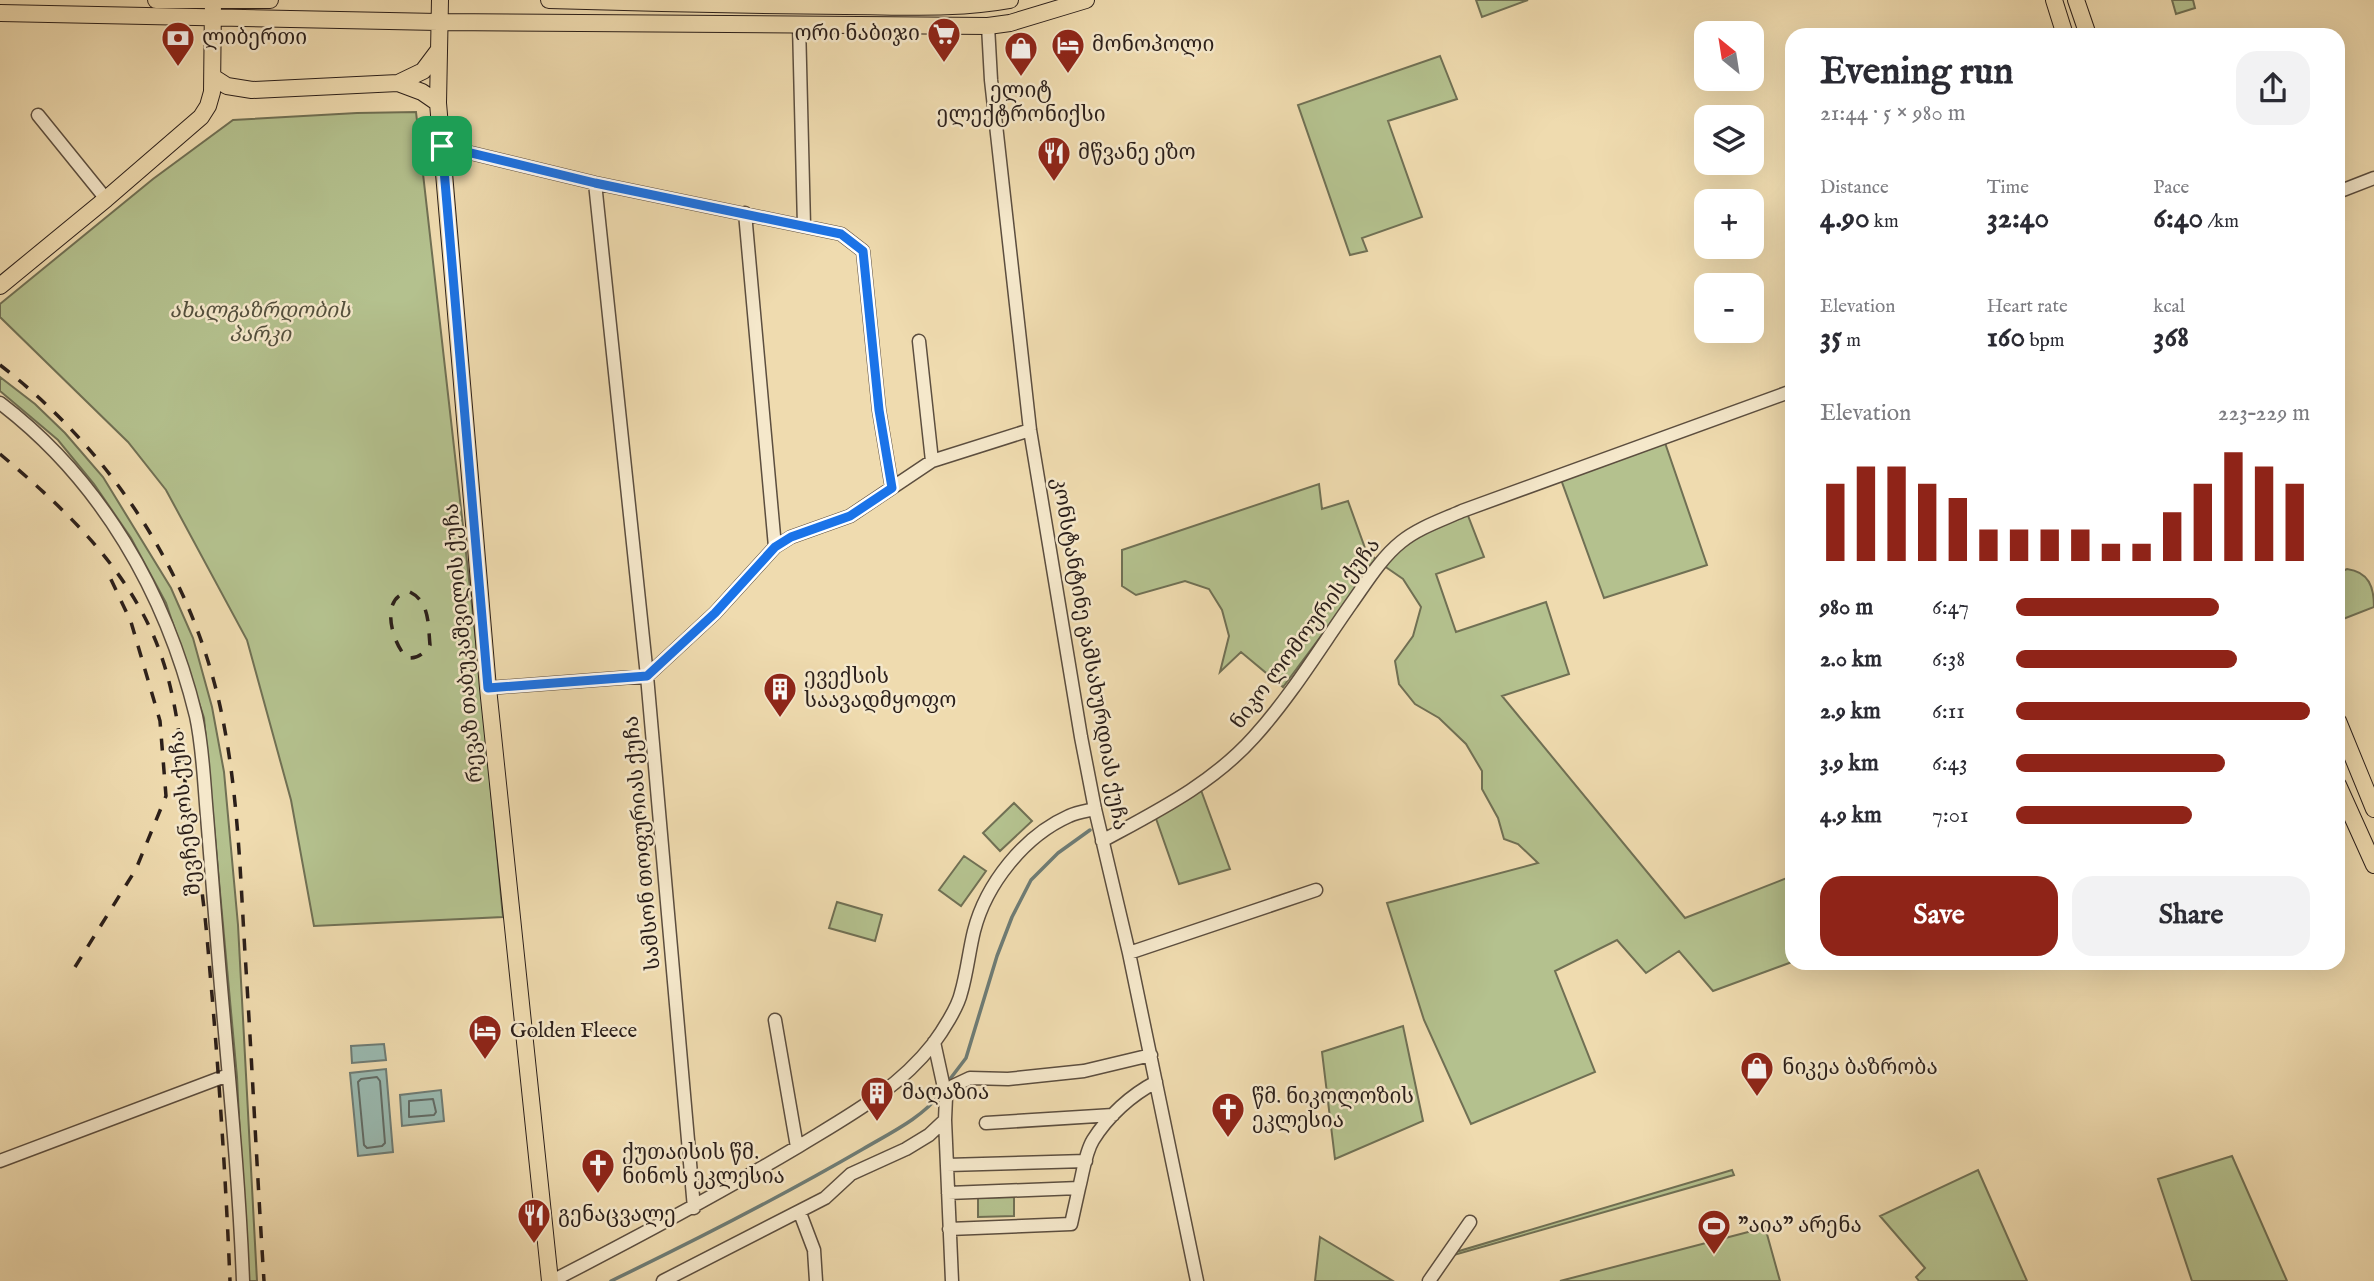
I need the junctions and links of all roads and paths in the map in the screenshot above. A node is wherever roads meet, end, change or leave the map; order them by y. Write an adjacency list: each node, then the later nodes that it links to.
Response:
1 (156, 0): 12 (main road)
2 (270, 0): 12 (main road)
3 (440, 0): 15 (main road, რევაზ თაბუკაშვილის ქუჩა)
4 (550, 0): 9 (main road)
5 (1010, 0): 9 (main road)
6 (1086, 0): 17 (main road)
7 (2054, 0): 18 (main road)
8 (2077, 0): 19 (main road)
9 (987, 2): 17 (main road)
10 (18, 7): 11 (main road); 13 (main road)
11 (61, 7): 12 (main road)
12 (213, 9): 14 (main road); 20 (main road)
13 (0, 13)
14 (253, 18): 15 (main road); 20 (main road)
15 (438, 22): 16 (main road); 21 (main road, რევაზ თაბუკაშვილის ქუჩა)
16 (799, 24): 17 (main road); 34 (street)
17 (988, 26): 39 (street, კონსტანტინე გამსახურდიას ქუჩა)
18 (2063, 28)
19 (2086, 28)
20 (212, 51): 22 (main road)
21 (438, 51): 23 (main road); 25 (main road, რევაზ თაბუკაშვილის ქუჩა)
22 (212, 77): 24 (main road); 27 (main road)
23 (398, 83): 24 (main road); 25 (main road)
24 (251, 90): 27 (main road)
25 (438, 103): 28 (main road, რევაზ თაბუკაშვილის ქუჩა)
26 (38, 115): 32 (street)
27 (201, 117): 32 (main road)
28 (442, 146): 30 (street); 44 (main road, რევაზ თაბუკაშვილის ქუჩა)
29 (2374, 178): 31 (street)
30 (595, 183): 33 (street); 43 (street, სამსონ თოფურიას ქუჩა)
31 (2345, 189)
32 (106, 199): 35 (main road)
33 (744, 214): 34 (street); 42 (street)
34 (804, 226): 41 (street)
35 (0, 286)
36 (919, 341): 40 (street)
37 (1785, 394): 49 (street, ნიკო ლომოურის ქუჩა)
38 (0, 403): 56 (street, შევჩენკოს ქუჩა)
39 (1030, 430): 40 (street); 47 (street, კონსტანტინე გამსახურდიას ქუჩა)
40 (932, 461): 41 (street)
41 (892, 488): 42 (street)
42 (775, 547): 43 (street)
43 (647, 676): 44 (street); 68 (street, სამსონ თოფურიას ქუჩა)
44 (488, 688): 74 (main road, რევაზ თაბუკაშვილის ქუჩა)
45 (2345, 738): 48 (main road)
46 (2345, 801): 50 (main road)
47 (1095, 809): 49 (street, კონსტანტინე გამსახურდიას ქუჩა); 54 (street)
48 (2374, 809)
49 (1102, 841): 52 (street, კონსტანტინე გამსახურდიას ქუჩა)
50 (2374, 865)
51 (1316, 890): 52 (street)
52 (1129, 953): 55 (street, კონსტანტინე გამსახურდიას ქუჩა)
53 (775, 1020): 62 (street)
54 (934, 1042): 58 (street); 62 (street)
55 (1151, 1055): 57 (street, კონსტანტინე გამსახურდიას ქუჩა); 58 (street)
56 (228, 1075): 63 (street); 73 (street, შევჩენკოს ქუჩა)
57 (1156, 1082): 59 (street); 78 (street, კონსტანტინე გამსახურდიას ქუჩა)
58 (946, 1097): 60 (street)
59 (1114, 1115): 61 (street); 64 (street)
60 (945, 1120): 65 (street); 69 (street)
61 (986, 1123)
62 (797, 1147): 68 (street)
63 (0, 1161)
64 (1086, 1161): 65 (street); 66 (street)
65 (947, 1165): 67 (street)
66 (1079, 1188): 67 (street); 71 (street)
67 (948, 1193): 71 (street)
68 (694, 1208): 74 (street)
69 (800, 1213): 72 (street); 76 (street)
70 (1470, 1222): 79 (street)
71 (949, 1229): 77 (street)
72 (692, 1274): 75 (street)
73 (243, 1281)
74 (551, 1281)
75 (663, 1281)
76 (816, 1281)
77 (952, 1281)
78 (1198, 1281)
79 (1429, 1281)

